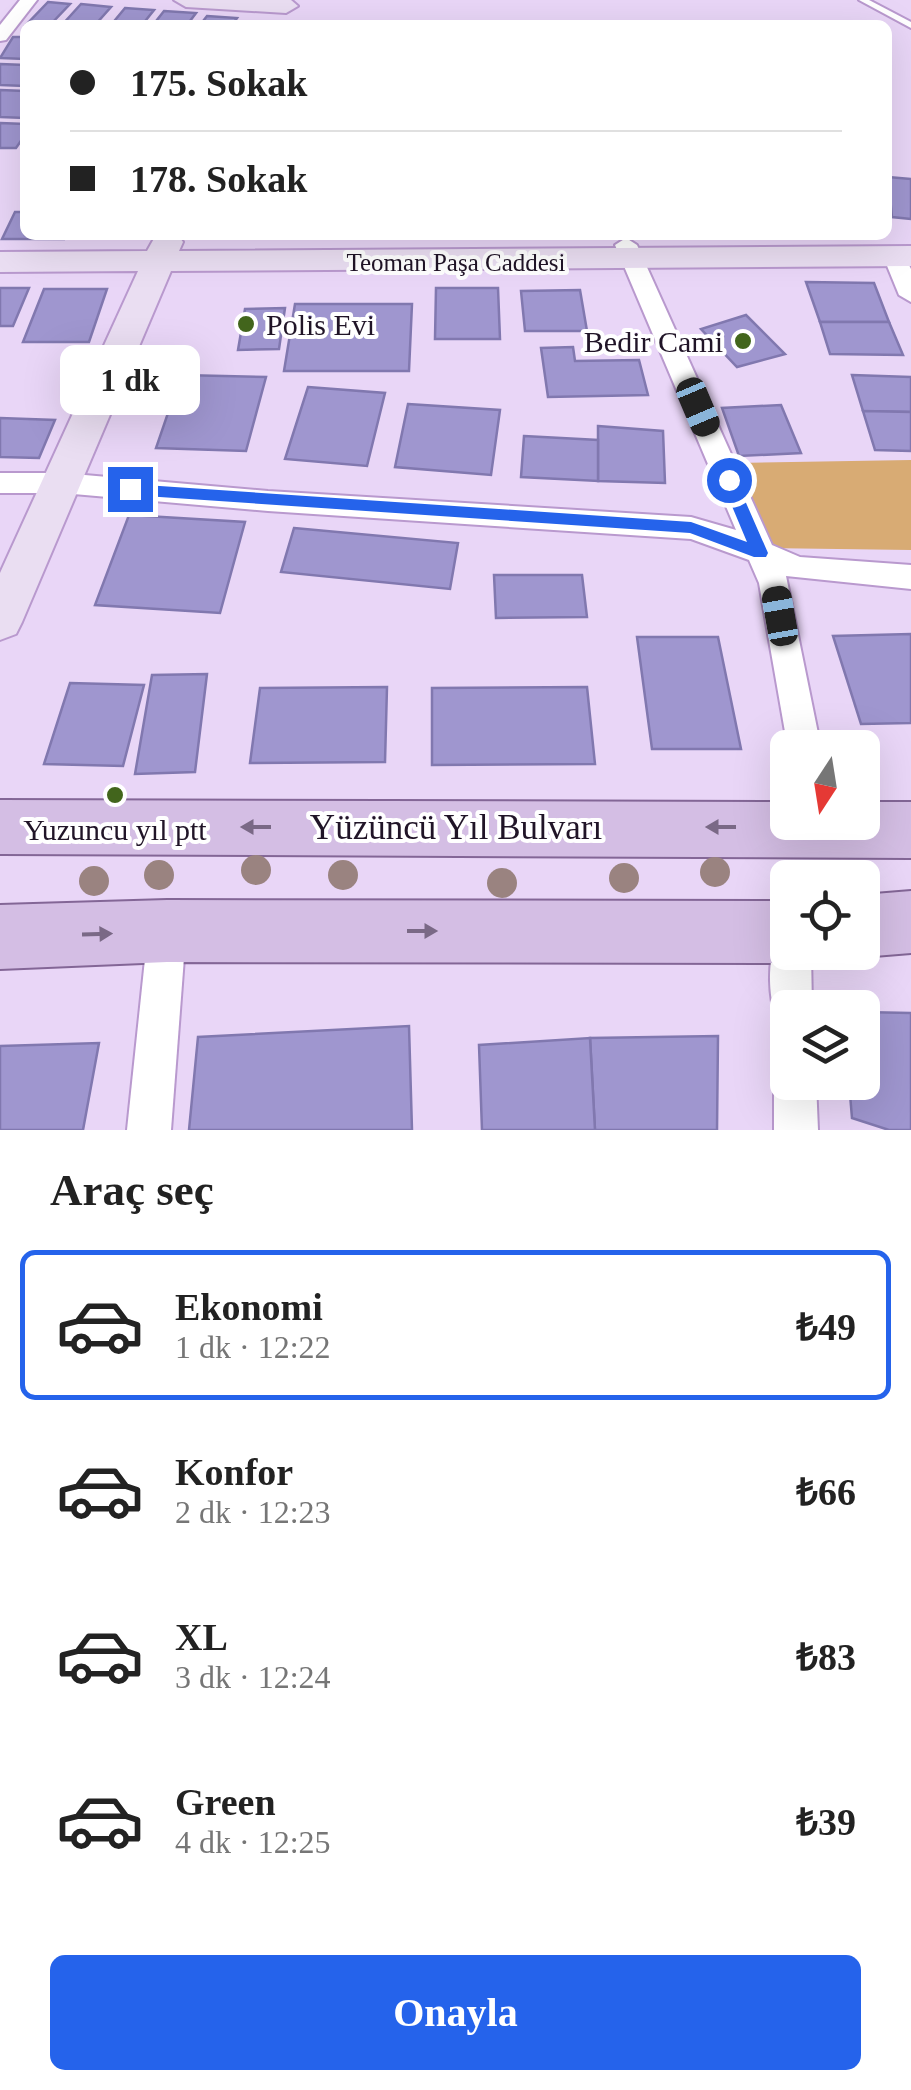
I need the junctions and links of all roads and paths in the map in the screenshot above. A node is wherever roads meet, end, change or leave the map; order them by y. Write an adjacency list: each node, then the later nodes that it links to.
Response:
1 (28, 0): 6 (street)
2 (186, 0): 4 (street)
3 (863, 0): 5 (lane)
4 (284, 10)
5 (911, 25)
6 (0, 36)
7 (164, 249): 8 (street, Teoman Paşa Caddesi); 10 (street, Teoman Paşa Caddesi); 13 (street)
8 (631, 253): 9 (street, Teoman Paşa Caddesi); 14 (street)
9 (903, 256): 11 (street)
10 (0, 262)
11 (911, 294)
12 (0, 483): 13 (street)
13 (62, 484): 14 (street); 16 (street)
14 (760, 553): 15 (street); 17 (street)
15 (911, 577)
16 (0, 622)
17 (801, 730)
18 (770, 825): 19 (main road, Yüzüncü Yıl Bulvarı, one-way to 19)
19 (0, 827)
20 (880, 827): 21 (main road, Yüzüncü Yıl Bulvarı)
21 (905, 828)
22 (911, 922): 23 (main road)
23 (880, 925)
24 (167, 931): 25 (main road, one-way to 25); 26 (main road, one-way to 24); 28 (street)
25 (770, 932)
26 (0, 937)
27 (795, 1100): 29 (street)
28 (149, 1130)
29 (796, 1130)

